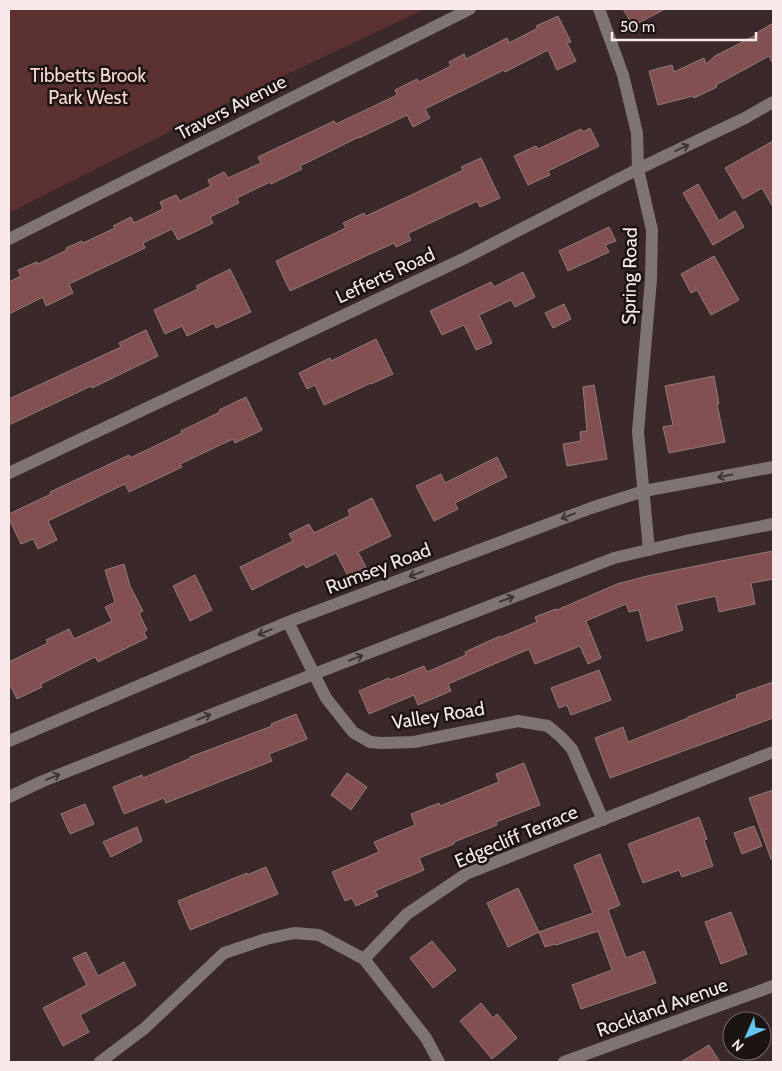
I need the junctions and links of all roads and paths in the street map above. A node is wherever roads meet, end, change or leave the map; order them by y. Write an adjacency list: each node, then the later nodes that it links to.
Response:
1 (470, 9): 5 (street, Travers Avenue)
2 (599, 9): 4 (street, Spring Road)
3 (773, 102): 4 (street, Lefferts Road, one-way to 3)
4 (638, 169): 7 (street, Lefferts Road); 8 (street, Spring Road)
5 (9, 239)
6 (773, 467): 8 (street, Rumsey Road, one-way to 8)
7 (9, 472)
8 (644, 491): 10 (street, Spring Road); 11 (street, Rumsey Road, one-way to 11)
9 (773, 524): 10 (street)
10 (649, 550): 12 (street, one-way to 10)
11 (288, 622): 12 (street, Valley Road); 13 (street, Rumsey Road, one-way to 13)
12 (314, 674): 15 (street, one-way to 12); 16 (street, Valley Road)
13 (9, 741)
14 (773, 752): 16 (street, Edgecliff Terrace)
15 (9, 796)
16 (603, 820): 17 (street, Edgecliff Terrace)
17 (364, 960): 19 (street); 20 (street)
18 (773, 986): 21 (street, Rockland Avenue)
19 (100, 1062)
20 (439, 1062)
21 (564, 1062)

